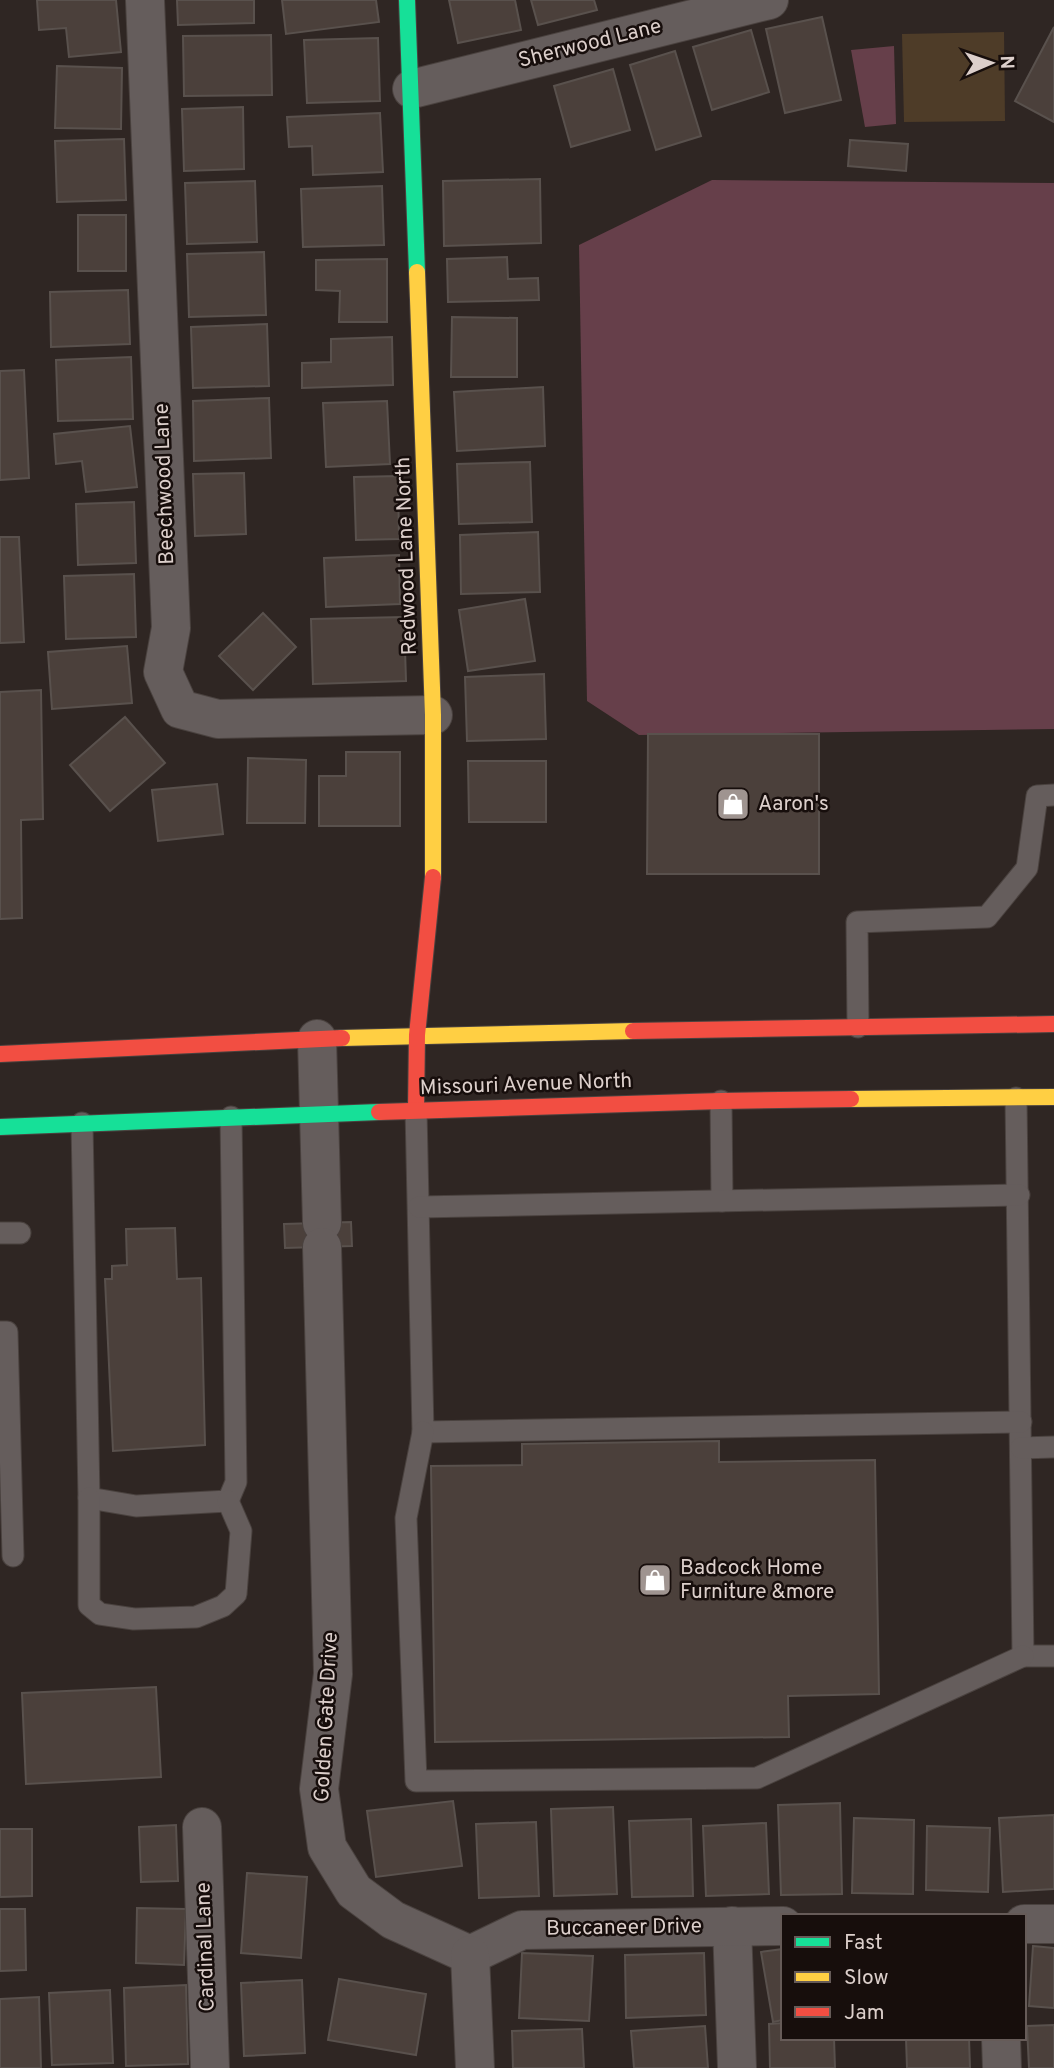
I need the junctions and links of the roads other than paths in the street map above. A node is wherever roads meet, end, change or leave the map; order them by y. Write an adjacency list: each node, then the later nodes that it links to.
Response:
1 (145, 0): 5 (street, Beechwood Lane)
2 (407, 0): 4 (main road, Redwood Lane North)
3 (769, 0): 4 (street, Sherwood Lane)
4 (412, 89): 5 (main road, Redwood Lane North)
5 (433, 715): 9 (main road, Redwood Lane North)
6 (1054, 795): 8 (lane)
7 (1054, 1024): 8 (main road)
8 (858, 1027): 9 (main road)
9 (417, 1035): 10 (main road); 15 (main road, Redwood Lane North)
10 (317, 1040): 11 (main road); 16 (street, Golden Gate Drive)
11 (0, 1054)
12 (1054, 1097): 13 (main road, Missouri Avenue North)
13 (1016, 1098): 14 (main road, Missouri Avenue North); 20 (lane)
14 (721, 1101): 15 (main road, Missouri Avenue North); 21 (lane)
15 (416, 1110): 16 (main road, Missouri Avenue North); 22 (lane)
16 (320, 1114): 17 (main road, Missouri Avenue North); 38 (street, Golden Gate Drive)
17 (231, 1117): 18 (main road, Missouri Avenue North); 29 (lane)
18 (82, 1123): 19 (main road, Missouri Avenue North); 28 (lane)
19 (0, 1127)
20 (1019, 1195): 21 (lane); 24 (lane)
21 (722, 1201): 22 (lane)
22 (419, 1207): 25 (lane)
23 (0, 1332): 30 (lane)
24 (1021, 1422): 25 (lane); 27 (lane)
25 (424, 1432): 31 (lane)
26 (1054, 1447): 27 (lane)
27 (1021, 1448): 31 (lane)
28 (89, 1498): 29 (lane); 29 (lane)
29 (228, 1501)
30 (13, 1556)
31 (1023, 1656): 32 (lane)
32 (1054, 1656)
33 (202, 1827): 40 (street, Cardinal Lane)
34 (1026, 1924): 35 (street)
35 (1054, 1924)
36 (732, 1926): 37 (street, Buccaneer Drive); 38 (street, Buccaneer Drive); 42 (street)
37 (781, 1926)
38 (470, 1955): 41 (street)
39 (1001, 2040): 43 (street)
40 (209, 2068)
41 (475, 2068)
42 (737, 2068)
43 (1002, 2068)

